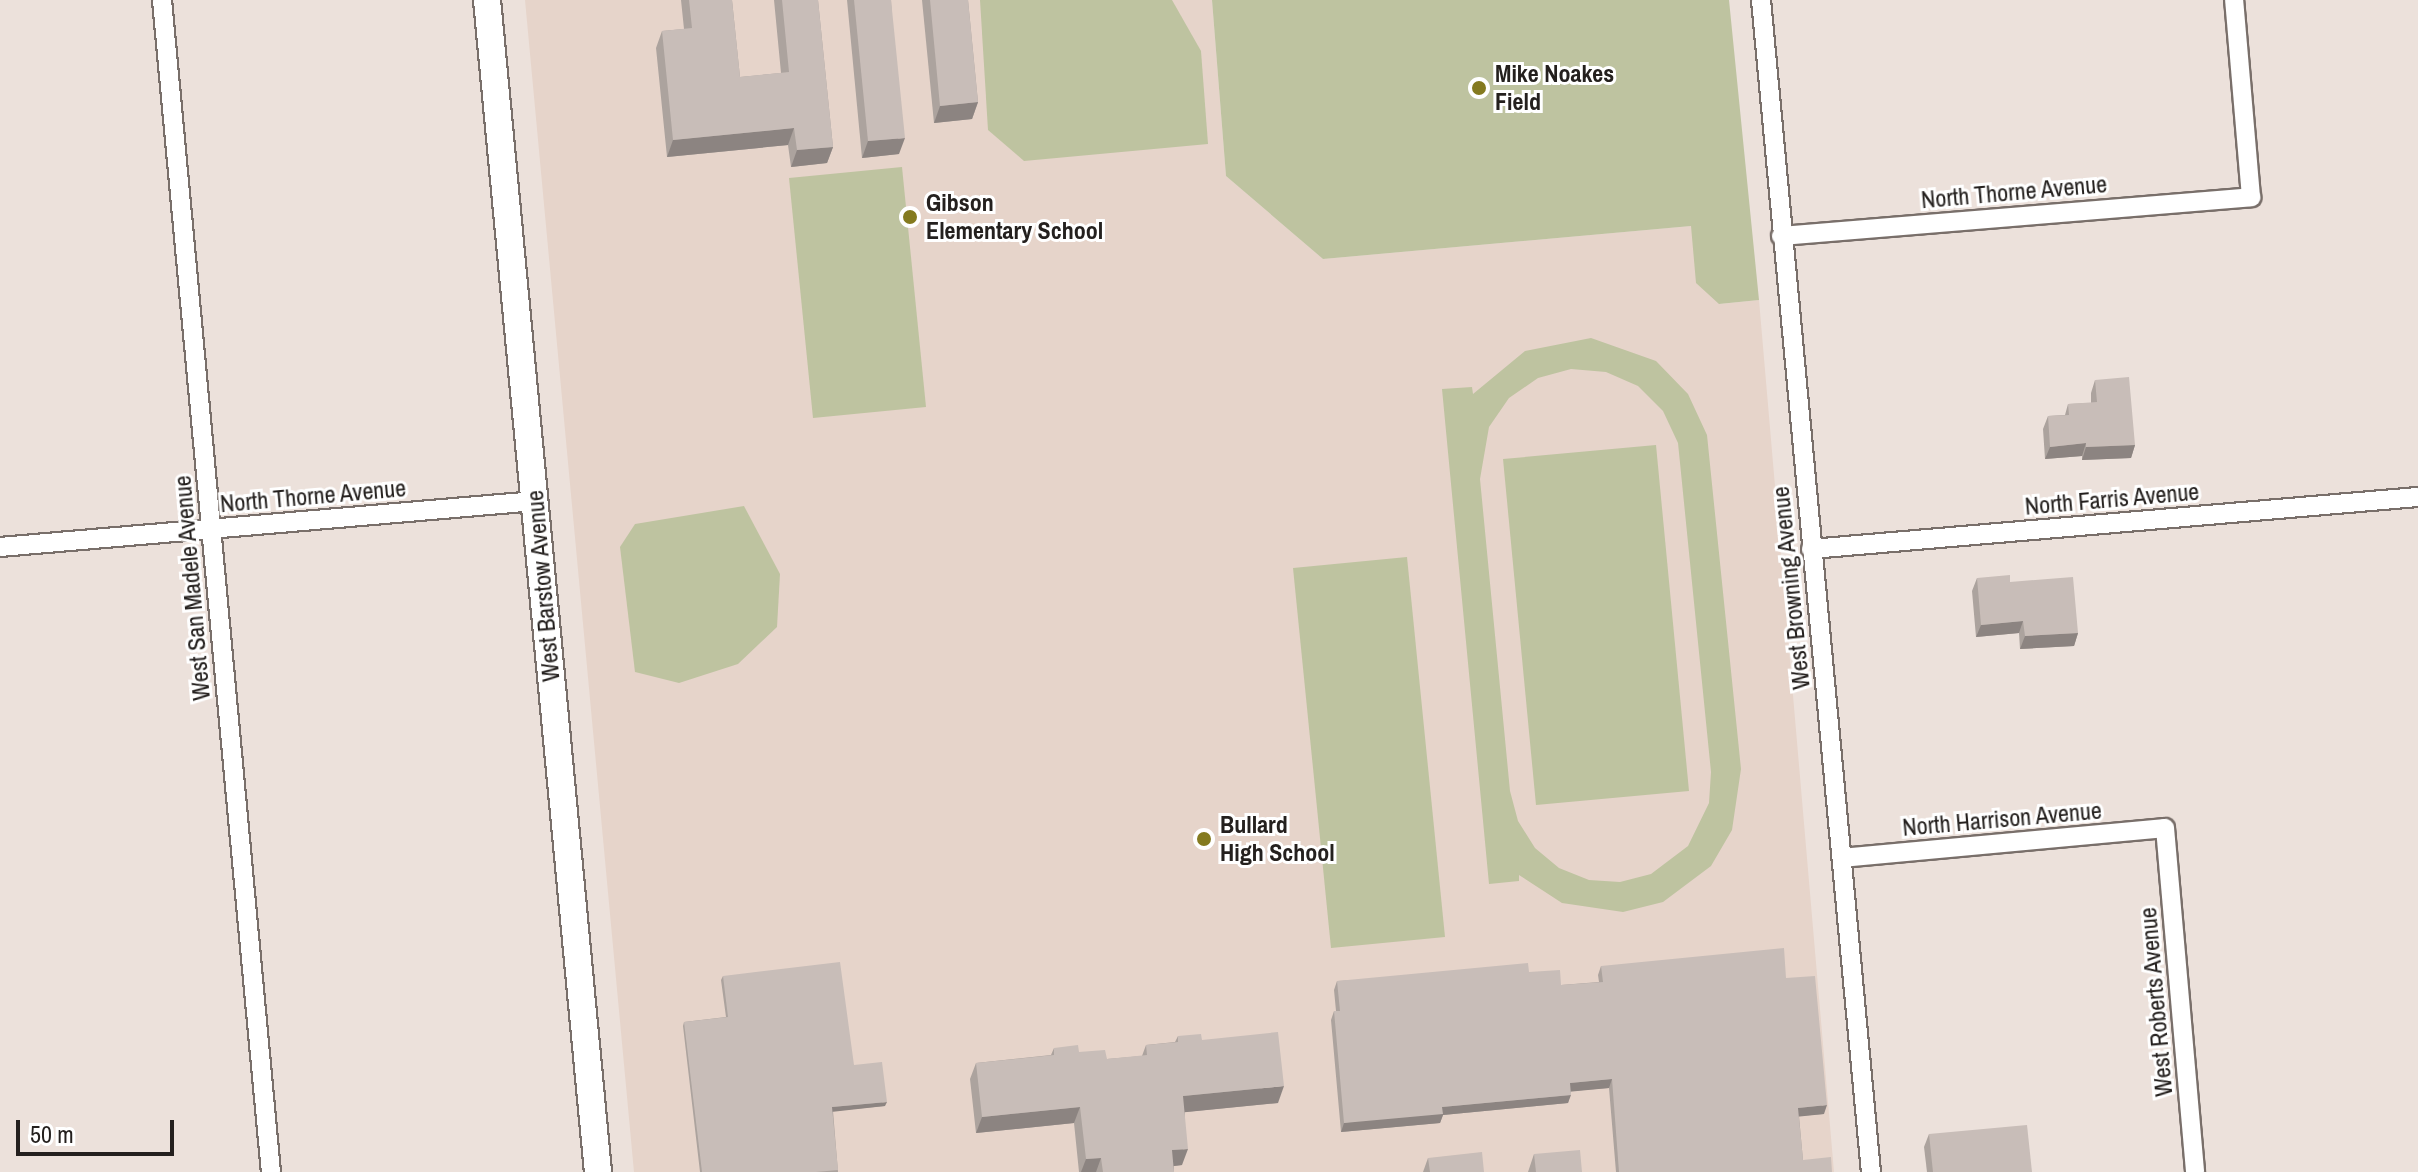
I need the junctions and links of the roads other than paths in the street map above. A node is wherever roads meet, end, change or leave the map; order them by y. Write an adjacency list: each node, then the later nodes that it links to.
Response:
1 (162, 0): 8 (street, West San Madele Avenue)
2 (487, 0): 7 (street, West Barstow Avenue)
3 (1761, 0): 5 (street, West Browning Avenue)
4 (2234, 0): 5 (street, North Thorne Avenue)
5 (1781, 236): 10 (street, West Browning Avenue)
6 (2418, 497): 10 (street, North Farris Avenue)
7 (535, 501): 8 (street, North Thorne Avenue); 14 (street, West Barstow Avenue)
8 (210, 529): 9 (street, North Thorne Avenue); 13 (street, West San Madele Avenue)
9 (0, 547)
10 (1811, 549): 12 (street, West Browning Avenue)
11 (2165, 828): 12 (street, North Harrison Avenue); 16 (street, West Roberts Avenue)
12 (1842, 858): 15 (street, West Browning Avenue)
13 (271, 1172)
14 (598, 1172)
15 (1871, 1172)
16 (2195, 1172)

